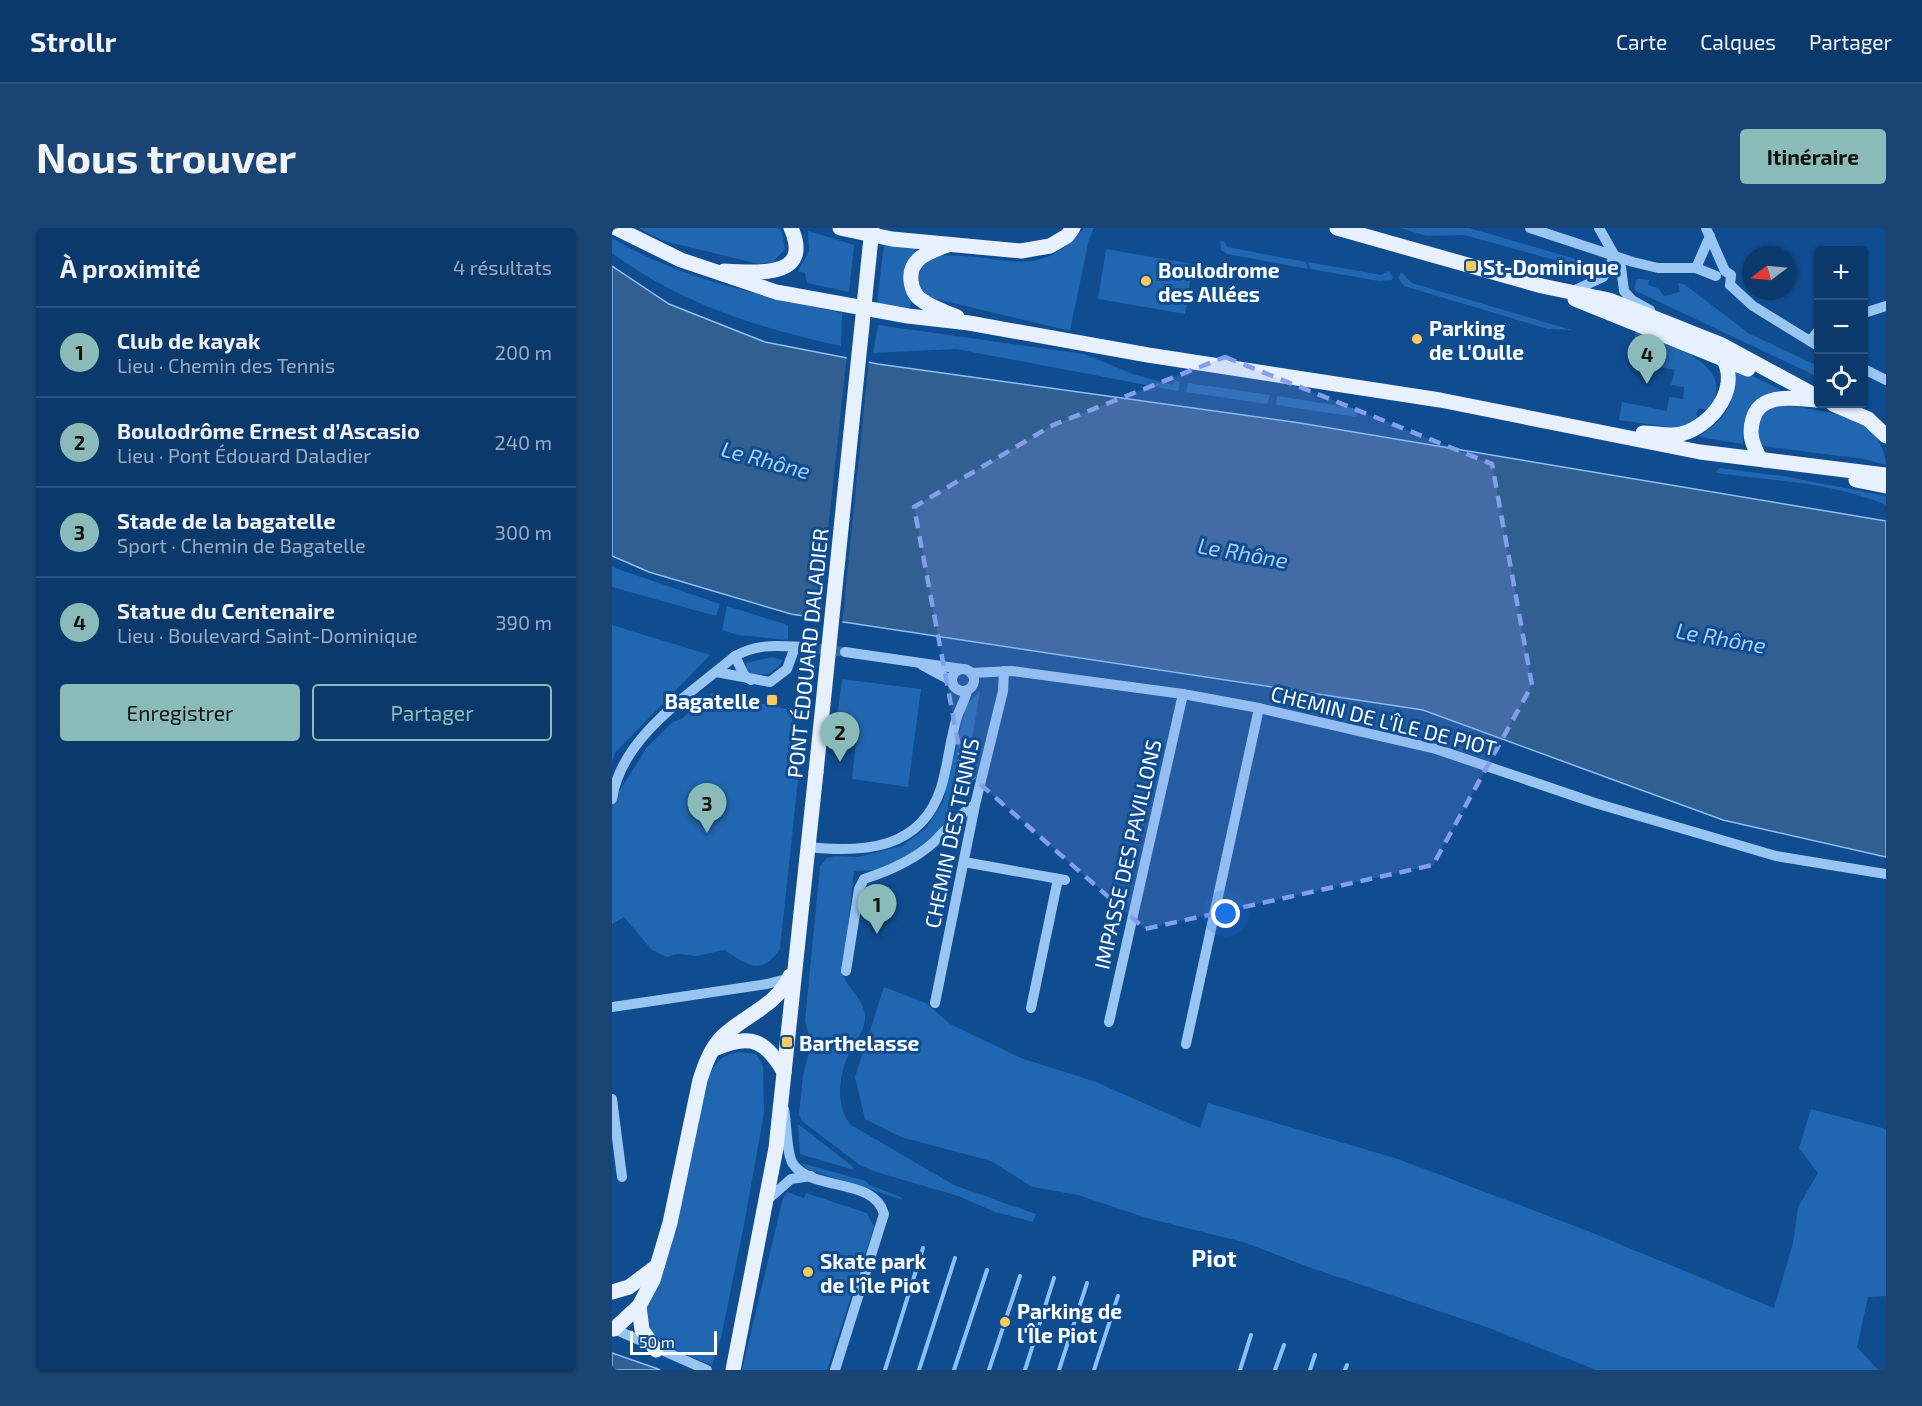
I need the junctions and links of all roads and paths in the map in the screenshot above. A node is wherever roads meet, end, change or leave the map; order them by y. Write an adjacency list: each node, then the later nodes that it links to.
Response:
1 (616, 228): 15 (main road)
2 (791, 228): 15 (main road)
3 (840, 228): 11 (main road)
4 (1062, 228): 12 (main road)
5 (1073, 228): 12 (main road)
6 (1336, 228): 17 (main road)
7 (1530, 228): 13 (street)
8 (1599, 228): 13 (street)
9 (872, 232): 56 (main road, PONT ÉDOUARD DALADIER, bridge)
10 (1708, 232): 14 (street); 16 (street)
11 (951, 244): 12 (main road); 22 (main road)
12 (1050, 246)
13 (1615, 256): 14 (street); 18 (street); 23 (street)
14 (1696, 268): 16 (street)
15 (706, 269): 22 (main road)
16 (1721, 273): 25 (street)
17 (1542, 286): 18 (main road); 19 (main road)
18 (1572, 291): 19 (main road)
19 (1607, 306): 23 (main road); 26 (main road)
20 (1886, 306): 21 (street)
21 (1868, 311)
22 (969, 323): 37 (main road)
23 (1676, 326): 24 (main road)
24 (1691, 332): 27 (main road); 31 (main road)
25 (1814, 343)
26 (1696, 348): 27 (main road); 30 (main road)
27 (1724, 359): 30 (main road); 32 (main road)
28 (1868, 371): 29 (street)
29 (1886, 380)
30 (1726, 387): 37 (main road)
31 (1814, 396)
32 (1814, 396)
33 (1814, 398): 39 (main road)
34 (1842, 408): 35 (main road)
35 (1868, 419): 36 (main road); 38 (main road)
36 (1886, 424)
37 (1580, 429): 39 (main road)
38 (1886, 436)
39 (1760, 459): 40 (main road); 41 (main road)
40 (1886, 475)
41 (1886, 486)
42 (845, 652): 44 (street, CHEMIN DE L'ÎLE DE PIOT)
43 (735, 656): 47 (street); 48 (street); 48 (street)
44 (914, 661): 45 (street, CHEMIN DE L'ÎLE DE PIOT); 49 (street)
45 (967, 671): 46 (street, CHEMIN DE L'ÎLE DE PIOT); 49 (street); 50 (street)
46 (1004, 671): 50 (street); 51 (street, CHEMIN DE L'ÎLE DE PIOT); 55 (street, CHEMIN DES TENNIS)
47 (716, 672): 48 (street); 54 (street)
48 (751, 680)
49 (953, 684): 50 (street); 53 (street)
50 (970, 688): 53 (street)
51 (1183, 694): 52 (street, CHEMIN DE L'ÎLE DE PIOT); 64 (street, IMPASSE DES PAVILLONS)
52 (1259, 708): 58 (street, CHEMIN DE L'ÎLE DE PIOT); 65 (street)
53 (957, 716): 56 (street)
54 (612, 799)
55 (975, 806): 57 (street, CHEMIN DES TENNIS); 59 (street)
56 (808, 847): 60 (main road, PONT ÉDOUARD DALADIER)
57 (964, 862): 61 (street, CHEMIN DES TENNIS); 63 (street)
58 (1886, 874)
59 (846, 971)
60 (792, 973): 62 (street); 66 (main road); 67 (main road, PONT ÉDOUARD DALADIER)
61 (935, 1003)
62 (612, 1007)
63 (1030, 1008)
64 (1109, 1022)
65 (1185, 1044)
66 (712, 1051): 67 (main road); 73 (main road)
67 (784, 1072): 68 (main road, PONT ÉDOUARD DALADIER)
68 (781, 1097): 71 (street); 72 (main road, PONT ÉDOUARD DALADIER)
69 (612, 1099): 70 (street)
70 (622, 1177)
71 (812, 1177): 72 (street); 80 (street)
72 (766, 1201): 79 (main road, PONT ÉDOUARD DALADIER)
73 (657, 1266): 74 (main road); 75 (main road)
74 (614, 1294)
75 (639, 1306): 76 (main road); 77 (main road)
76 (613, 1328): 77 (street)
77 (656, 1350): 78 (street)
78 (706, 1370)
79 (733, 1370)
80 (835, 1370)

